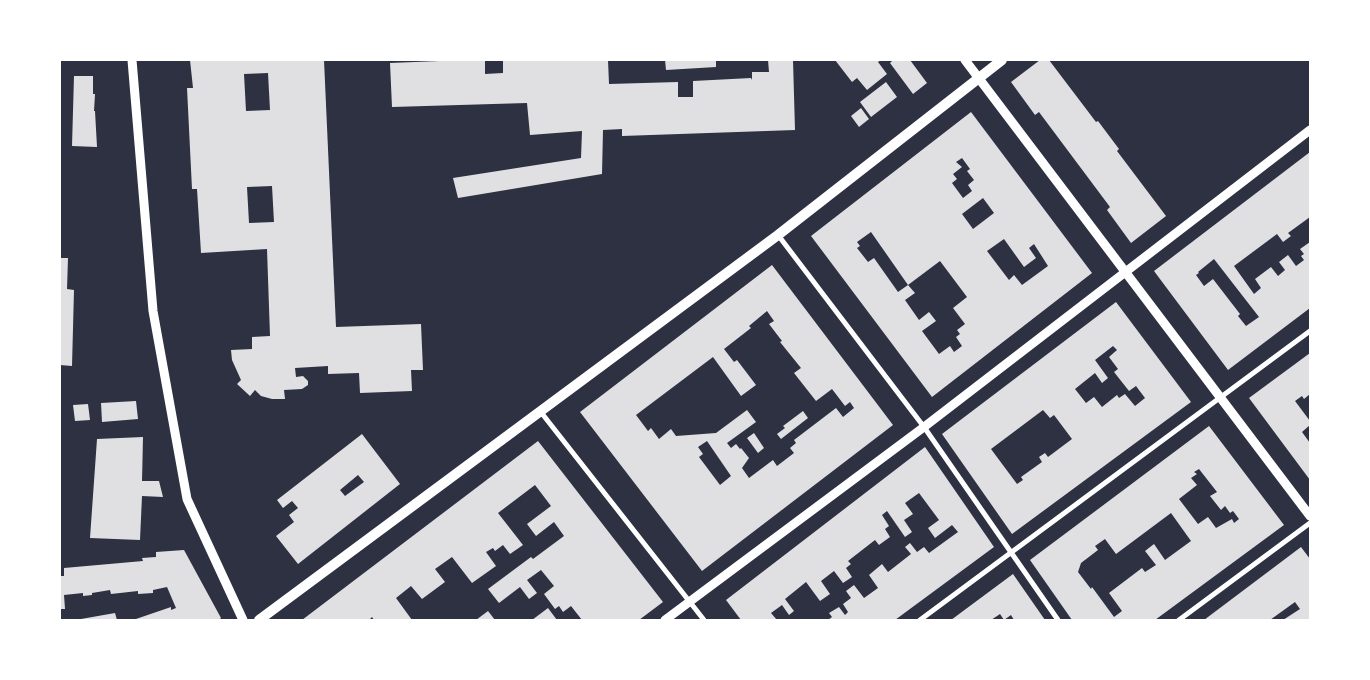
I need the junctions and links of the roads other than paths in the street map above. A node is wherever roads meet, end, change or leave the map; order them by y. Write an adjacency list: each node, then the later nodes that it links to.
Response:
1 (132, 60): 16 (street)
2 (965, 60): 4 (street)
3 (1002, 60): 4 (main road)
4 (978, 78): 6 (main road); 7 (street)
5 (1310, 130): 7 (street)
6 (778, 235): 10 (main road); 11 (street)
7 (1126, 272): 9 (street); 11 (street)
8 (1310, 331): 9 (street)
9 (1221, 398): 12 (street); 14 (street)
10 (540, 411): 15 (street); 17 (main road)
11 (924, 426): 14 (street); 15 (street)
12 (1310, 516)
13 (1310, 523): 22 (street)
14 (1011, 553): 20 (street); 21 (street)
15 (690, 600): 18 (street); 19 (street)
16 (243, 620)
17 (259, 620)
18 (665, 620)
19 (704, 620)
20 (920, 620)
21 (1058, 620)
22 (1179, 620)

